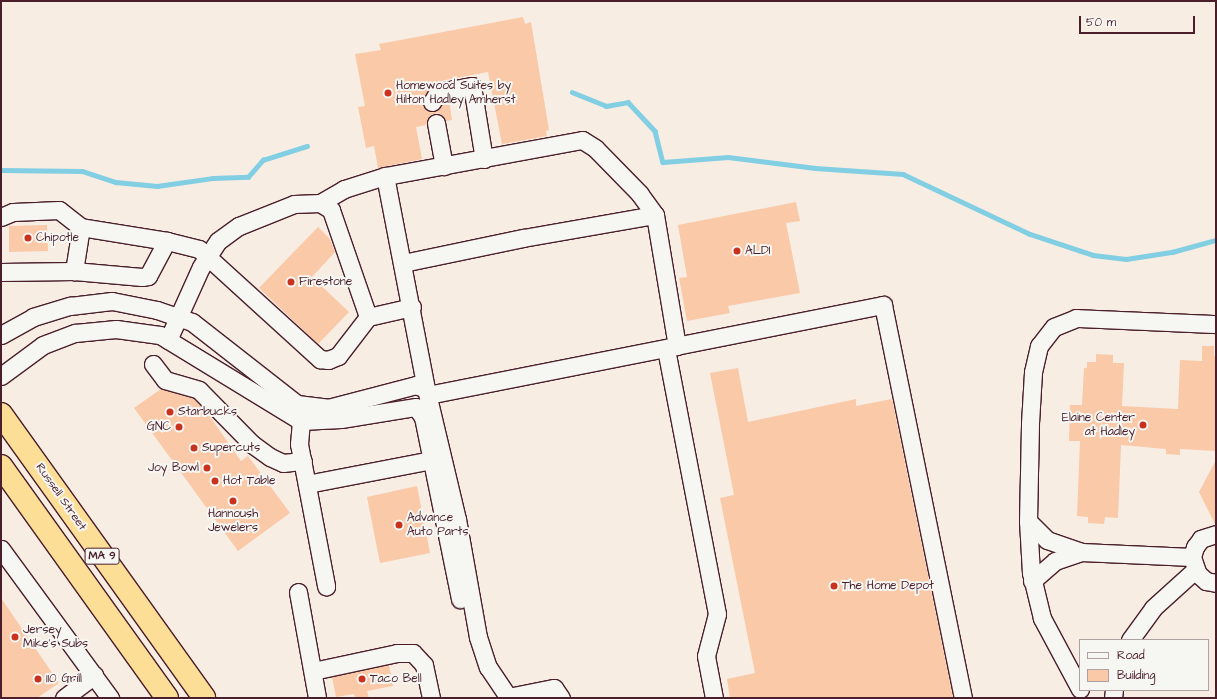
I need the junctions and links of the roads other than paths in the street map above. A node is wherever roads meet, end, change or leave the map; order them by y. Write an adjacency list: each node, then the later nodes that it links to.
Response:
1 (432, 102): 3 (lane)
2 (436, 123): 4 (lane)
3 (484, 159): 4 (lane); 7 (lane)
4 (444, 166): 5 (lane)
5 (385, 176): 6 (lane); 12 (lane)
6 (320, 203): 11 (lane); 17 (lane)
7 (655, 214): 12 (lane); 21 (lane)
8 (1, 217): 9 (lane)
9 (81, 226): 10 (lane); 13 (lane)
10 (167, 240): 11 (lane); 13 (lane)
11 (209, 255): 16 (lane); 17 (lane)
12 (403, 263): 15 (lane)
13 (74, 271): 14 (lane)
14 (1, 272)
15 (412, 307): 17 (lane); 24 (lane)
16 (178, 316): 19 (lane); 20 (lane); 24 (lane)
17 (368, 317)
18 (1216, 324): 31 (lane)
19 (1, 335)
20 (168, 340): 23 (lane); 26 (lane)
21 (672, 347): 24 (lane); 52 (lane); 53 (lane)
22 (153, 364): 28 (lane)
23 (1, 376)
24 (427, 392): 50 (lane)
25 (1, 414): 47 (highway, Russell Street / MA 9)
26 (301, 421): 27 (lane); 28 (lane)
27 (432, 460): 30 (lane); 50 (lane)
28 (302, 461): 30 (lane)
29 (1, 466): 46 (highway, MA 9)
30 (307, 484): 38 (lane)
31 (1028, 521): 34 (lane); 36 (lane)
32 (1216, 534): 35 (lane)
33 (1, 548): 42 (lane)
34 (1081, 552): 35 (lane); 36 (lane)
35 (1194, 564): 37 (lane); 40 (lane)
36 (1032, 582): 43 (lane)
37 (1216, 583)
38 (326, 586)
39 (298, 592): 41 (lane)
40 (1131, 639)
41 (313, 670): 48 (lane); 49 (lane)
42 (94, 674): 44 (lane); 45 (lane)
43 (1079, 687)
44 (64, 698)
45 (110, 698)
46 (167, 698)
47 (204, 698)
48 (318, 698)
49 (431, 698)
50 (506, 698): 51 (lane)
51 (561, 698)
52 (714, 698)
53 (962, 698)

